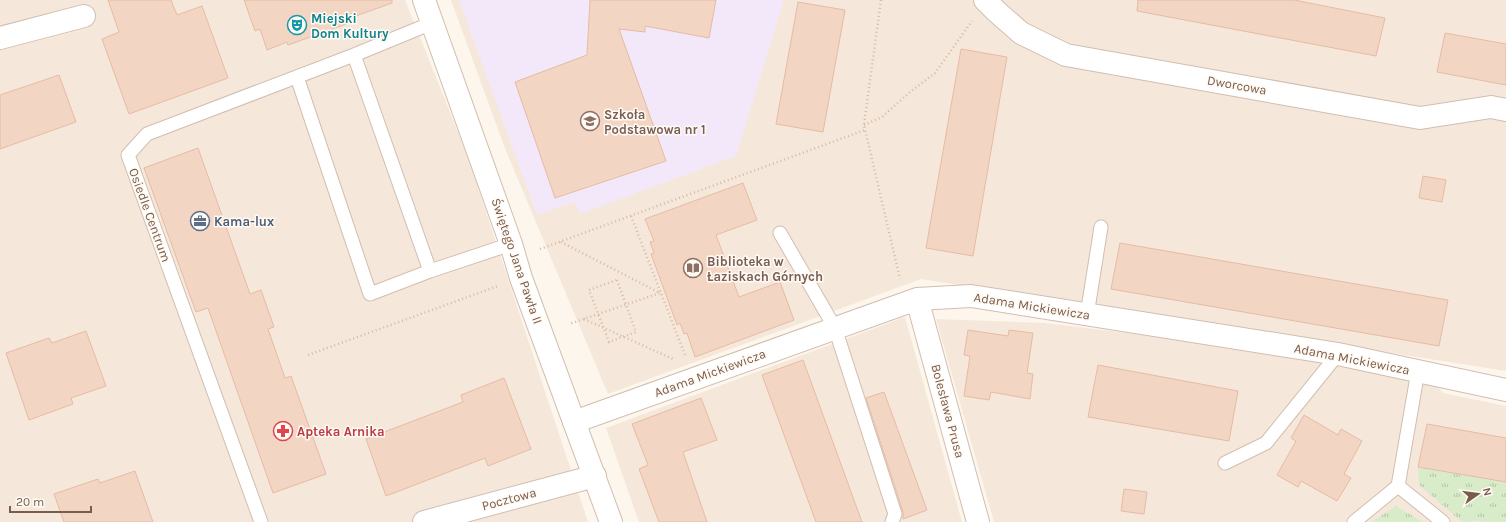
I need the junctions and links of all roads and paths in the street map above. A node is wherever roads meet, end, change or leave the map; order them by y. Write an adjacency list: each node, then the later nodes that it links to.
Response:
1 (424, 0): 6 (street, Świętego Jana Pawła II)
2 (881, 0): 11 (path)
3 (985, 0): 10 (street, Dworcowa)
4 (84, 16): 7 (street)
5 (974, 18): 11 (path)
6 (432, 23): 8 (lane, Osiedle Centrum); 17 (street, Świętego Jana Pawła II)
7 (0, 38)
8 (354, 55): 9 (lane, Osiedle Centrum); 19 (lane)
9 (297, 77): 19 (lane); 40 (lane, Osiedle Centrum)
10 (1506, 110)
11 (864, 125): 12 (path)
12 (865, 130): 13 (path); 22 (path)
13 (631, 216): 16 (path); 21 (path)
14 (1101, 227): 25 (lane)
15 (780, 233): 29 (lane)
16 (560, 241): 18 (path); 21 (path)
17 (511, 244): 19 (lane); 20 (street, Świętego Jana Pawła II)
18 (540, 248)
19 (430, 272)
20 (521, 278): 32 (path); 36 (street, Świętego Jana Pawła II)
21 (660, 293): 23 (path); 33 (path)
22 (912, 301): 25 (street, Adama Mickiewicza); 29 (street, Adama Mickiewicza); 44 (street, Bolesława Prusa)
23 (626, 304): 24 (path); 24 (path); 30 (path)
24 (598, 314): 26 (path); 28 (path)
25 (1087, 315): 31 (street, Adama Mickiewicza)
26 (584, 319): 27 (path); 28 (path)
27 (569, 324)
28 (603, 328): 30 (path); 30 (path)
29 (835, 328): 33 (street, Adama Mickiewicza); 43 (lane)
30 (623, 337): 33 (path)
31 (1338, 354): 34 (street, Adama Mickiewicza); 37 (lane)
32 (308, 355)
33 (698, 370): 36 (street, Adama Mickiewicza)
34 (1418, 371): 35 (street, Adama Mickiewicza); 39 (lane)
35 (1506, 390)
36 (574, 422): 38 (street, Świętego Jana Pawła II)
37 (1225, 462)
38 (595, 476): 41 (street, Pocztowa); 42 (street, Świętego Jana Pawła II)
39 (1398, 486): 45 (lane); 46 (lane)
40 (261, 522)
41 (424, 522)
42 (612, 522)
43 (892, 522)
44 (978, 522)
45 (1354, 522)
46 (1443, 522)

